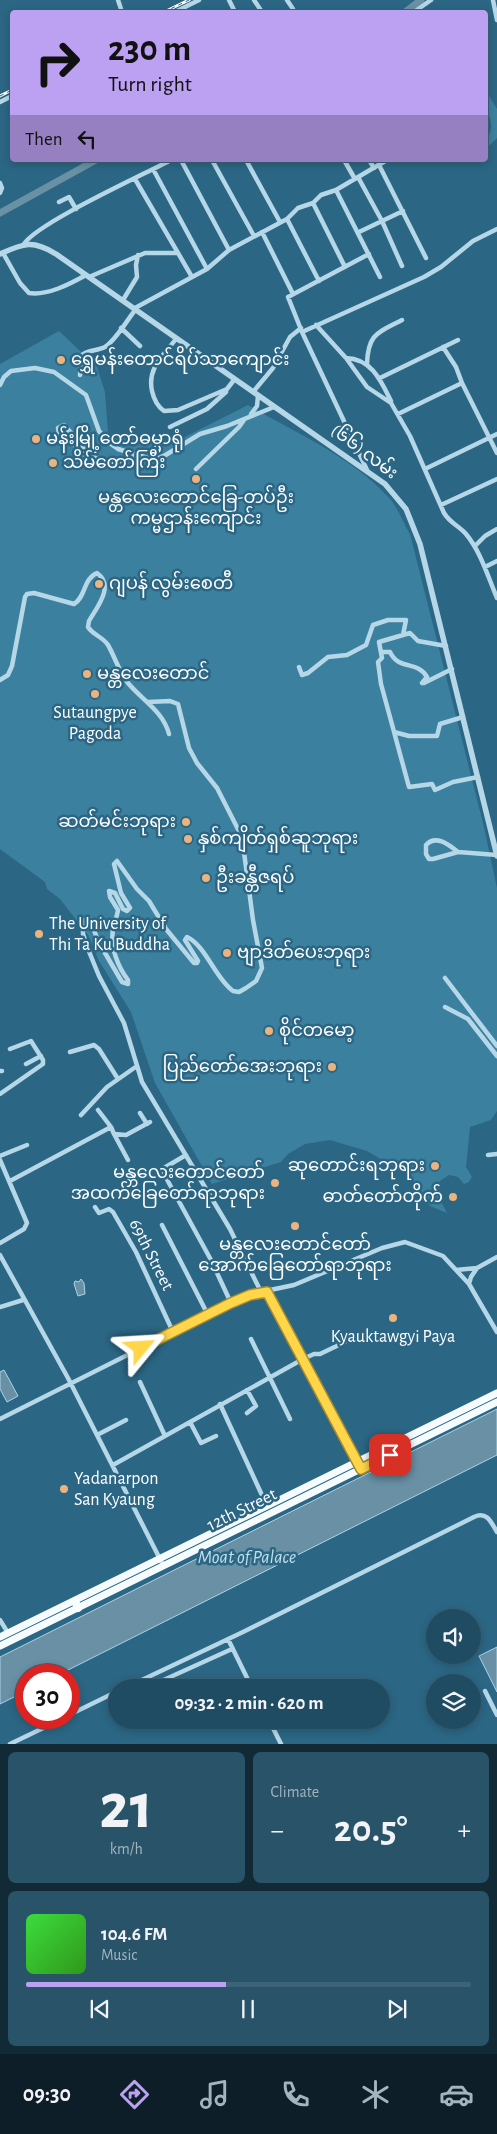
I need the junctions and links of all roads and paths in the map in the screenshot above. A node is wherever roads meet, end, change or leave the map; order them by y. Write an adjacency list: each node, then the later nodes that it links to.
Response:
1 (199, 0): 6 (street)
2 (287, 0): 5 (street)
3 (431, 0): 7 (street)
4 (493, 0): 8 (street)
5 (293, 9)
6 (179, 10)
7 (417, 10)
8 (497, 20)
9 (167, 162): 17 (street)
10 (182, 162): 35 (street)
11 (213, 162): 33 (street)
12 (247, 162): 29 (street)
13 (345, 162): 18 (street)
14 (371, 162): 16 (street)
15 (385, 162): 16 (street)
16 (376, 167): 18 (street); 26 (street)
17 (153, 169): 19 (street); 43 (street)
18 (356, 178): 21 (street); 28 (street)
19 (135, 179): 25 (street); 36 (street)
20 (0, 183): 22 (street)
21 (336, 190): 24 (street); 32 (street)
22 (0, 193)
23 (59, 202): 25 (street)
24 (314, 203): 27 (street); 42 (street)
25 (76, 209): 34 (street)
26 (403, 211): 28 (street); 40 (street)
27 (287, 219): 29 (street); 47 (street)
28 (382, 221): 32 (street); 41 (street)
29 (280, 222): 31 (street)
30 (497, 229): 52 (street)
31 (262, 232): 33 (street); 48 (street)
32 (359, 232): 38 (street)
33 (254, 236): 35 (street)
34 (24, 244): 37 (street); 44 (street, (၆၆) လမ်း)
35 (229, 250): 43 (street)
36 (177, 253): 39 (street); 45 (street)
37 (1, 254): 44 (street)
38 (369, 254): 42 (street); 46 (street)
39 (138, 255): 44 (street); 49 (street)
40 (426, 258)
41 (402, 266)
42 (345, 267): 47 (street)
43 (207, 269): 45 (street)
44 (88, 276): 49 (street, (၆၆) လမ်း)
45 (192, 277): 50 (street)
46 (380, 277)
47 (318, 281): 48 (street)
48 (293, 294): 54 (street)
49 (123, 300): 50 (street, (၆၆) လမ်း)
50 (136, 309): 53 (street); 55 (street, (၆၆) လမ်း)
51 (402, 320): 60 (street)
52 (316, 326): 54 (street); 59 (street)
53 (121, 328): 57 (street); 61 (street)
54 (302, 330): 67 (street); 81 (street)
55 (176, 338): 63 (street, (၆၆) လမ်း); 66 (street)
56 (458, 340): 58 (street)
57 (140, 346)
58 (443, 347): 62 (street); 64 (street)
59 (346, 358): 60 (street); 68 (street)
60 (367, 364): 62 (street)
61 (80, 375)
62 (380, 378): 68 (street)
63 (234, 380): 66 (street); 67 (street, (၆၆) လမ်း)
64 (462, 383): 70 (street); 75 (street)
65 (0, 385): 78 (street)
66 (228, 388): 73 (street)
67 (255, 394): 69 (street, (၆၆) လမ်း); 71 (street)
68 (391, 403): 70 (street)
69 (274, 406): 71 (street); 81 (street, (၆၆) လမ်း)
70 (398, 414): 79 (street)
71 (250, 416): 72 (street)
72 (244, 418): 78 (street); 80 (street)
73 (170, 427)
74 (497, 434): 75 (street)
75 (489, 438): 77 (street); 79 (street)
76 (58, 441): 78 (street)
77 (497, 453)
78 (142, 457)
79 (425, 469): 83 (street)
80 (196, 470)
81 (367, 470): 90 (street, (၆၆) လမ်း)
82 (497, 479): 83 (street)
83 (441, 505): 85 (street)
84 (497, 529): 85 (street)
85 (475, 546): 87 (street)
86 (497, 561): 87 (street)
87 (485, 567): 88 (street)
88 (497, 598)
89 (403, 635): 90 (street); 91 (street); 92 (street)
90 (446, 646): 93 (street, (၆၆) လမ်း)
91 (382, 652): 93 (street); 97 (street)
92 (299, 667)
93 (452, 669): 96 (street, (၆၆) လမ်း)
94 (0, 680): 95 (street)
95 (148, 702): 98 (street); 112 (street)
96 (463, 717): 97 (street); 99 (street, (၆၆) လမ်း)
97 (394, 732): 99 (street)
98 (169, 734)
99 (478, 777): 101 (street, (၆၆) လမ်း)
100 (497, 824): 101 (street)
101 (489, 826): 103 (street, (၆၆) လမ်း)
102 (458, 852): 102 (street); 103 (street)
103 (497, 855)
104 (445, 978): 106 (street)
105 (445, 1007): 110 (street)
106 (497, 1046)
107 (10, 1049): 109 (street)
108 (70, 1052): 113 (street)
109 (41, 1056): 111 (street); 114 (street)
110 (497, 1056)
111 (26, 1064)
112 (137, 1066): 113 (street); 122 (street)
113 (118, 1079): 117 (street)
114 (0, 1094)
115 (98, 1110): 118 (street)
116 (140, 1113): 119 (street)
117 (81, 1115)
118 (111, 1127): 119 (street); 126 (street)
119 (114, 1134): 125 (street)
120 (27, 1145): 124 (street)
121 (497, 1154): 123 (street)
122 (186, 1155): 135 (street); 138 (street)
123 (488, 1155)
124 (0, 1158): 126 (street)
125 (128, 1160)
126 (10, 1181): 129 (street)
127 (95, 1207): 141 (street, 69th Street)
128 (162, 1225): 140 (street)
129 (0, 1243)
130 (0, 1255): 137 (street)
131 (497, 1257): 132 (street)
132 (477, 1268): 133 (street); 134 (street)
133 (456, 1270): 134 (street); 136 (street)
134 (469, 1284): 142 (street)
135 (261, 1292): 136 (street); 138 (street)
136 (267, 1292): 145 (street)
137 (23, 1300): 139 (street); 148 (street)
138 (231, 1303): 140 (street)
139 (0, 1307)
140 (208, 1315): 141 (street)
141 (173, 1332): 148 (street)
142 (497, 1332)
143 (251, 1339): 146 (street)
144 (345, 1342): 145 (street)
145 (303, 1359): 146 (street); 162 (street)
146 (270, 1377): 149 (street); 155 (street)
147 (140, 1382): 159 (street)
148 (71, 1383): 154 (street); 158 (street)
149 (247, 1390): 152 (street); 153 (street)
150 (497, 1393): 162 (main road, 12th Street)
151 (497, 1402): 162 (main road, 12th Street)
152 (220, 1404): 157 (street); 163 (street)
153 (247, 1413)
154 (0, 1419)
155 (290, 1419)
156 (126, 1420): 158 (street)
157 (190, 1422): 159 (street); 160 (street)
158 (97, 1435): 161 (street)
159 (165, 1436): 161 (street)
160 (216, 1436)
161 (113, 1464): 165 (street)
162 (359, 1465): 163 (main road, 12th Street); 165 (main road, 12th Street)
163 (267, 1506): 165 (main road, 12th Street)
164 (497, 1532): 170 (street)
165 (162, 1562): 166 (main road, 12th Street)
166 (76, 1604): 168 (main road, 12th Street); 171 (main road, 12th Street)
167 (0, 1620): 168 (street)
168 (8, 1633): 169 (main road, 12th Street)
169 (0, 1637)
170 (228, 1639): 172 (street); 173 (street)
171 (0, 1646)
172 (232, 1649): 174 (street); 177 (street)
173 (164, 1669): 174 (street); 175 (street)
174 (168, 1677): 176 (street)
175 (143, 1679)
176 (164, 1679)
177 (247, 1679)
178 (485, 1691): 181 (street)
179 (108, 1696): 180 (street)
180 (80, 1710)
181 (497, 1715)
182 (41, 1729): 184 (street)
183 (273, 1729): 185 (street)
184 (10, 1744)
185 (281, 1744)

